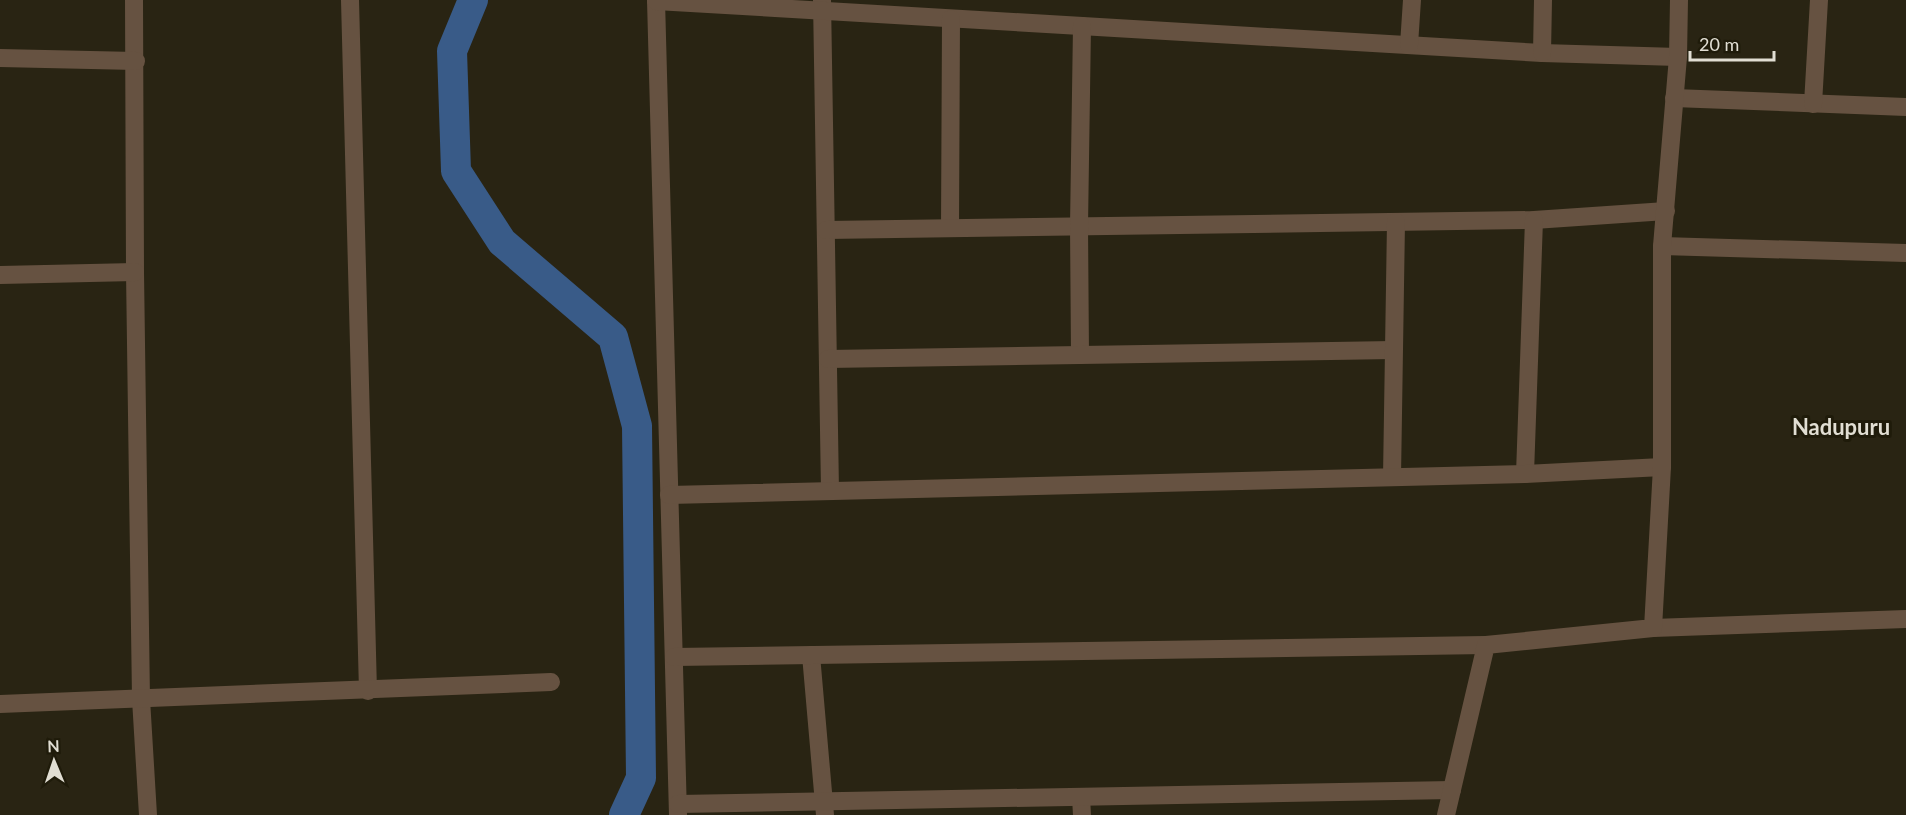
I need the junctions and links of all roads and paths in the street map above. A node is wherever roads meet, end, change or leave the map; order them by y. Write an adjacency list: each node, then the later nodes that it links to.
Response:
1 (134, 0): 15 (street)
2 (350, 0): 43 (street)
3 (1412, 0): 11 (street)
4 (1543, 0): 12 (street)
5 (1678, 0): 13 (street)
6 (1818, 0): 17 (street)
7 (656, 1): 8 (street); 36 (street)
8 (822, 5): 9 (street); 24 (street)
9 (951, 18): 10 (street); 23 (street)
10 (1082, 26): 11 (street); 22 (street)
11 (1409, 45): 12 (street)
12 (1542, 53): 13 (street)
13 (1678, 57): 16 (street)
14 (0, 58): 15 (street)
15 (136, 61): 27 (street)
16 (1674, 98): 17 (street); 19 (street)
17 (1813, 104): 18 (street)
18 (1906, 107)
19 (1666, 211): 20 (street); 25 (street)
20 (1534, 220): 21 (street); 33 (street)
21 (1396, 222): 22 (street); 29 (street)
22 (1079, 226): 23 (street); 30 (street)
23 (950, 228): 24 (street)
24 (825, 230): 31 (street)
25 (1662, 246): 26 (street); 32 (street)
26 (1906, 253)
27 (135, 272): 28 (street); 44 (street)
28 (0, 275)
29 (1393, 350): 30 (street); 34 (street)
30 (1080, 355): 31 (street)
31 (828, 359): 35 (street)
32 (1662, 467): 33 (street); 38 (street)
33 (1525, 474): 34 (street)
34 (1392, 477): 35 (street)
35 (830, 491): 36 (street)
36 (669, 495): 41 (street)
37 (1906, 619): 38 (street)
38 (1653, 628): 39 (street)
39 (1486, 645): 40 (street); 46 (street)
40 (811, 655): 41 (street); 49 (street)
41 (674, 657): 50 (street)
42 (551, 682): 43 (street)
43 (368, 691): 44 (street)
44 (141, 699): 45 (street); 51 (street)
45 (0, 704)
46 (1452, 790): 47 (street); 52 (street)
47 (1081, 806): 48 (street)
48 (963, 807): 49 (street)
49 (825, 808): 50 (street)
50 (678, 809)
51 (148, 815)
52 (1446, 815)

